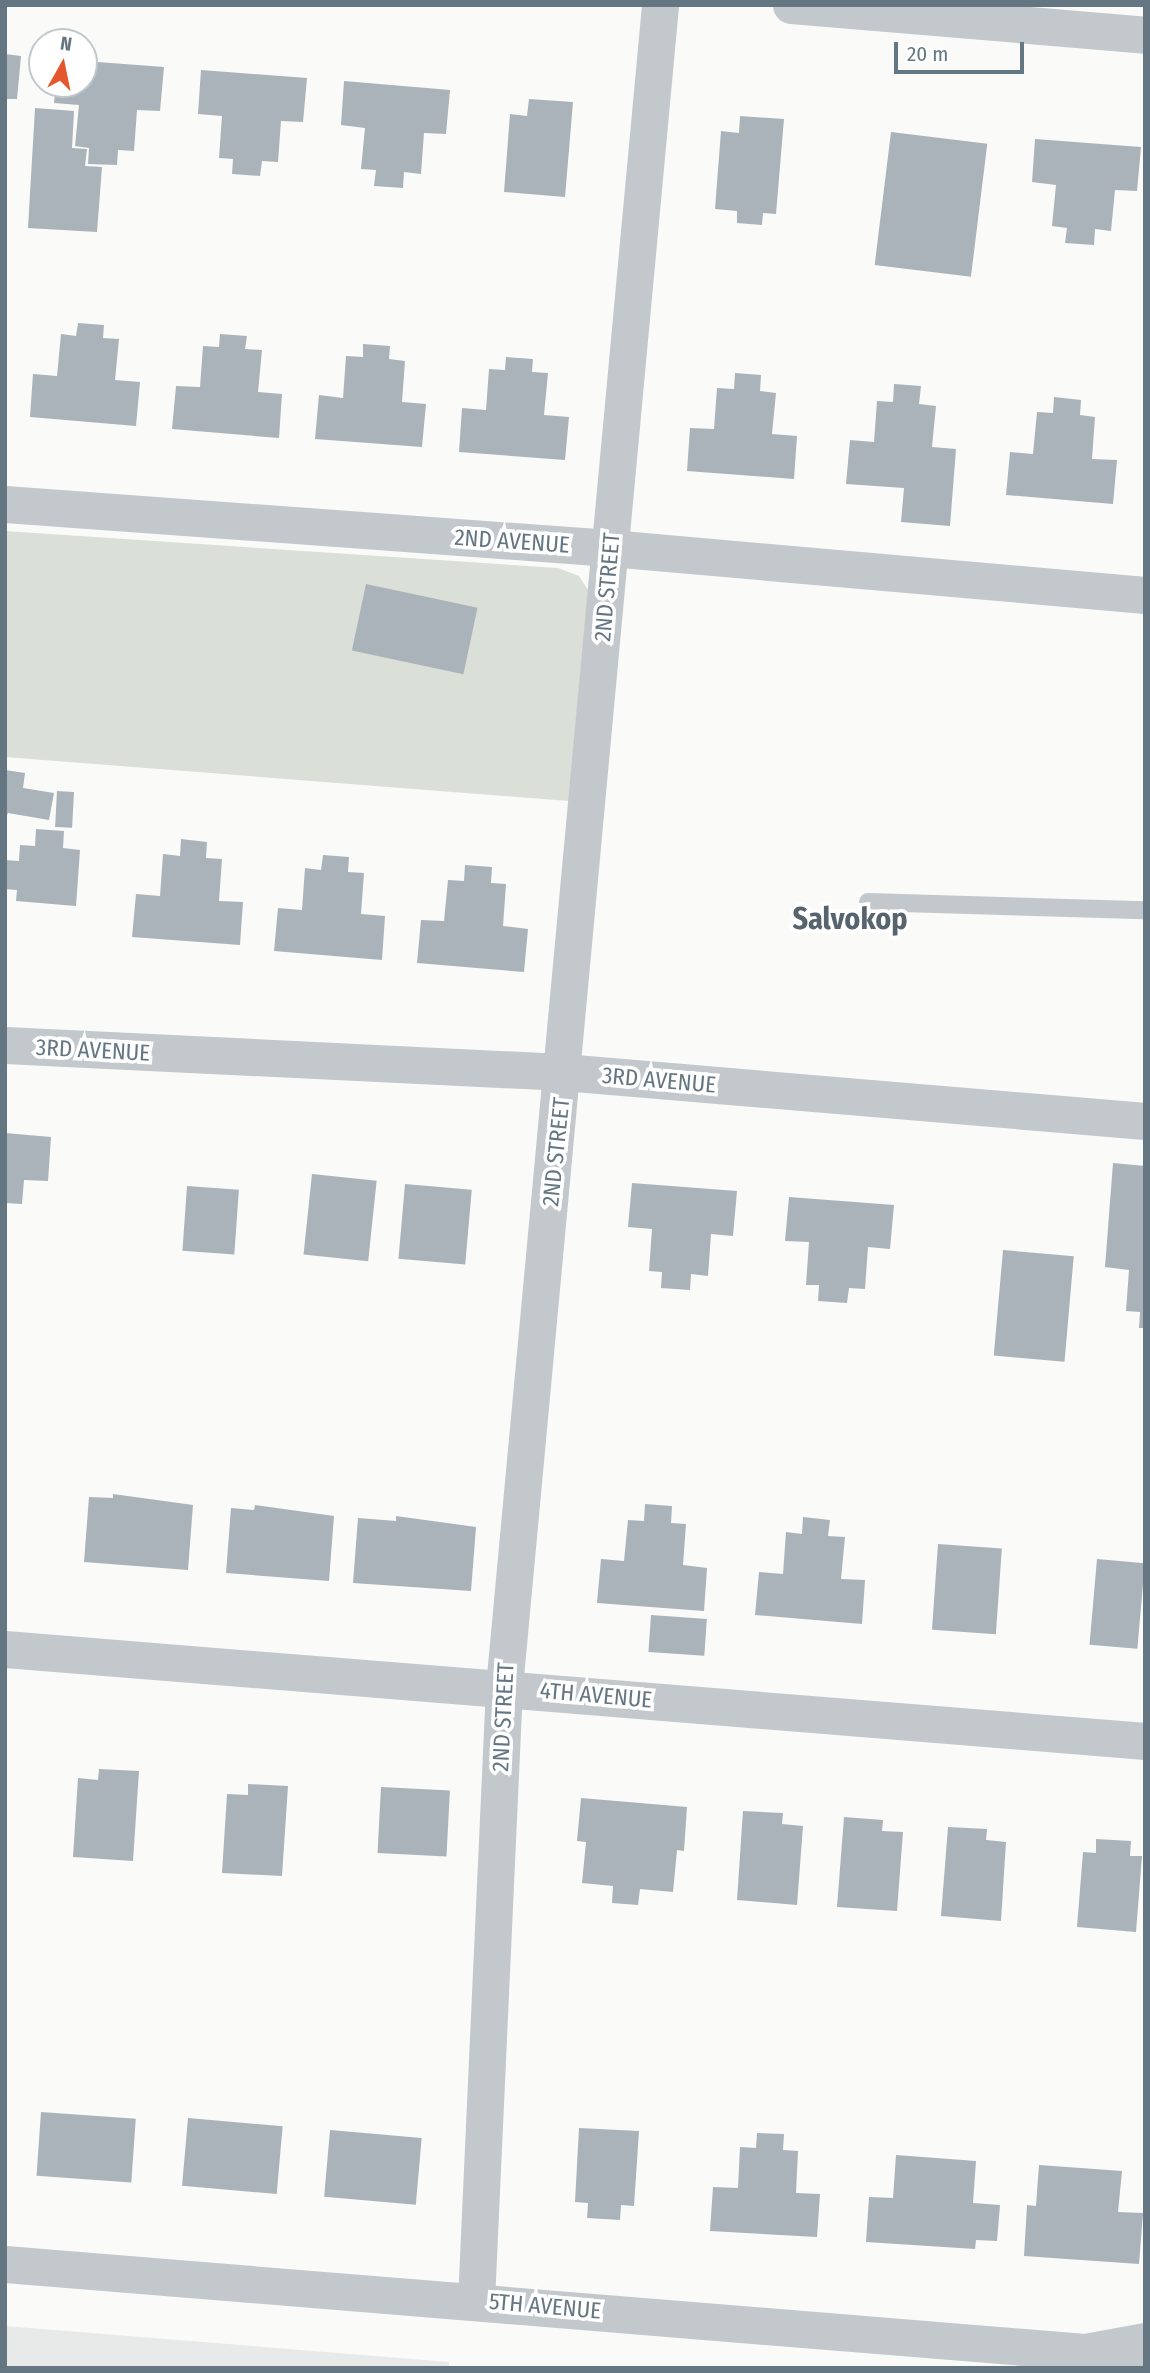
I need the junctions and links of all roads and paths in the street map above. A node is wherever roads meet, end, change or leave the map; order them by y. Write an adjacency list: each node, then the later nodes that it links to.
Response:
1 (660, 5): 5 (street, 2ND STREET)
2 (791, 5): 3 (street)
3 (1145, 35)
4 (5, 504): 5 (street, 2ND AVENUE)
5 (610, 548): 6 (street, 2ND AVENUE); 10 (street, 2ND STREET)
6 (1145, 595)
7 (868, 902): 8 (lane)
8 (1145, 910)
9 (5, 1045): 10 (street, 3RD AVENUE)
10 (563, 1072): 11 (street, 3RD AVENUE); 13 (street, 2ND STREET)
11 (1145, 1121)
12 (5, 1649): 13 (street, 4TH AVENUE)
13 (504, 1687): 14 (street, 4TH AVENUE); 16 (street, 2ND STREET)
14 (1145, 1741)
15 (5, 2264): 16 (street, 5TH AVENUE)
16 (476, 2301): 18 (street, 5TH AVENUE)
17 (1145, 2340): 18 (street, 5TH AVENUE)
18 (1084, 2353): 19 (street, 5TH AVENUE)
19 (1128, 2368)

